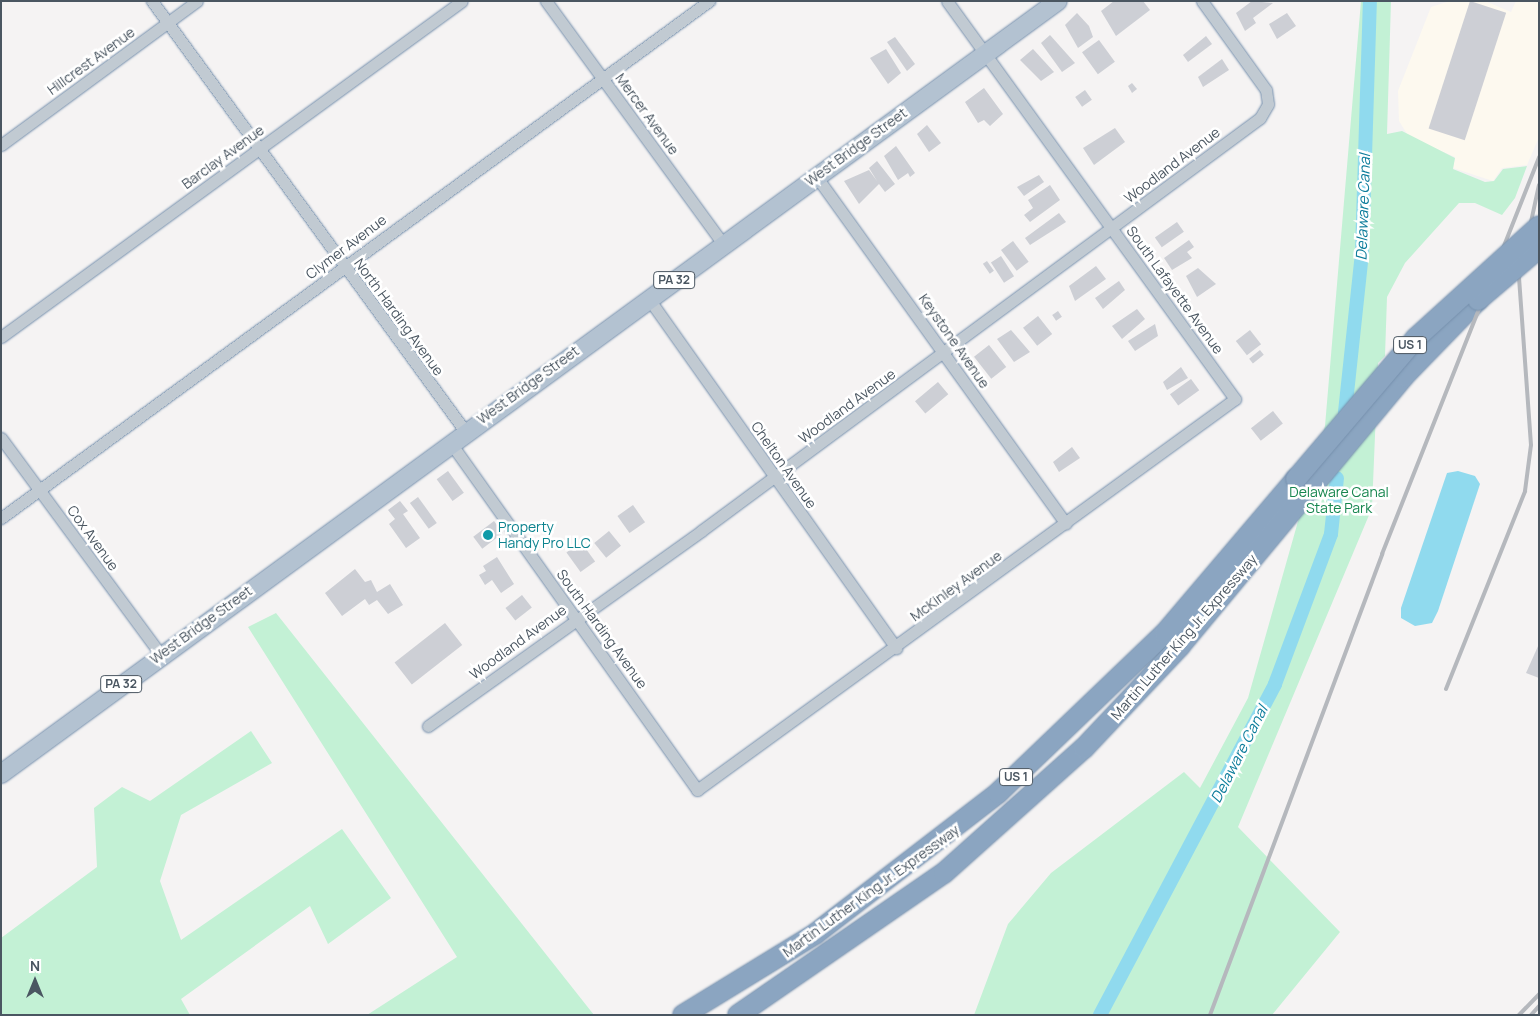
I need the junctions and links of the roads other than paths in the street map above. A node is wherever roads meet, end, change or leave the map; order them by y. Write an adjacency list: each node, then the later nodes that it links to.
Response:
1 (152, 1): 9 (street, North Harding Avenue)
2 (198, 1): 9 (street, Hillcrest Avenue)
3 (462, 1): 13 (street, Barclay Avenue)
4 (546, 1): 11 (street, Mercer Avenue)
5 (709, 1): 11 (street, Clymer Avenue)
6 (947, 1): 10 (street, South Lafayette Avenue)
7 (1058, 1): 10 (main road, West Bridge Street / PA 32)
8 (1202, 1): 16 (street, Woodland Avenue)
9 (168, 23): 12 (street, Hillcrest Avenue); 13 (street, North Harding Avenue)
10 (985, 53): 14 (main road, West Bridge Street / PA 32); 16 (street, South Lafayette Avenue)
11 (603, 79): 17 (street, Mercer Avenue); 20 (street, Clymer Avenue)
12 (1, 145)
13 (259, 149): 20 (street, North Harding Avenue); 23 (street, Barclay Avenue)
14 (816, 176): 17 (main road, West Bridge Street / PA 32); 24 (street, Keystone Avenue)
15 (1539, 226): 30 (highway, Martin Luther King Jr. Expressway / US 1, bridge)
16 (1112, 229): 24 (street, Woodland Avenue); 25 (street, South Lafayette Avenue)
17 (723, 244): 21 (main road, West Bridge Street / PA 32)
18 (1539, 248): 22 (highway, Martin Luther King Jr. Expressway / US 1, bridge)
19 (1539, 265): 22 (highway, bridge)
20 (344, 267): 26 (street, North Harding Avenue); 31 (street, Clymer Avenue)
21 (648, 298): 26 (main road, West Bridge Street / PA 32); 29 (street, Chelton Avenue)
22 (1478, 300): 30 (highway, Martin Luther King Jr. Expressway / US 1)
23 (1, 337)
24 (943, 354): 29 (street, Woodland Avenue); 33 (street, Keystone Avenue)
25 (1236, 399): 33 (street, McKinley Avenue)
26 (465, 431): 28 (main road, West Bridge Street / PA 32)
27 (1, 438): 31 (street, Cox Avenue)
28 (450, 442): 34 (street, South Harding Avenue); 36 (main road, West Bridge Street / PA 32)
29 (774, 478): 34 (street, Woodland Avenue); 35 (street, Chelton Avenue)
30 (1302, 485): 40 (highway, Martin Luther King Jr. Expressway / US 1); 41 (highway, Martin Luther King Jr. Expressway / US 1)
31 (39, 490): 32 (street, Clymer Avenue); 36 (street, Cox Avenue)
32 (1, 518)
33 (1066, 524): 35 (street, McKinley Avenue)
34 (576, 619): 37 (street, Woodland Avenue); 39 (street, South Harding Avenue)
35 (896, 648): 39 (street, McKinley Avenue)
36 (160, 655): 38 (main road, West Bridge Street / PA 32)
37 (428, 726)
38 (1, 774)
39 (694, 786)
40 (683, 1015)
41 (738, 1015)

